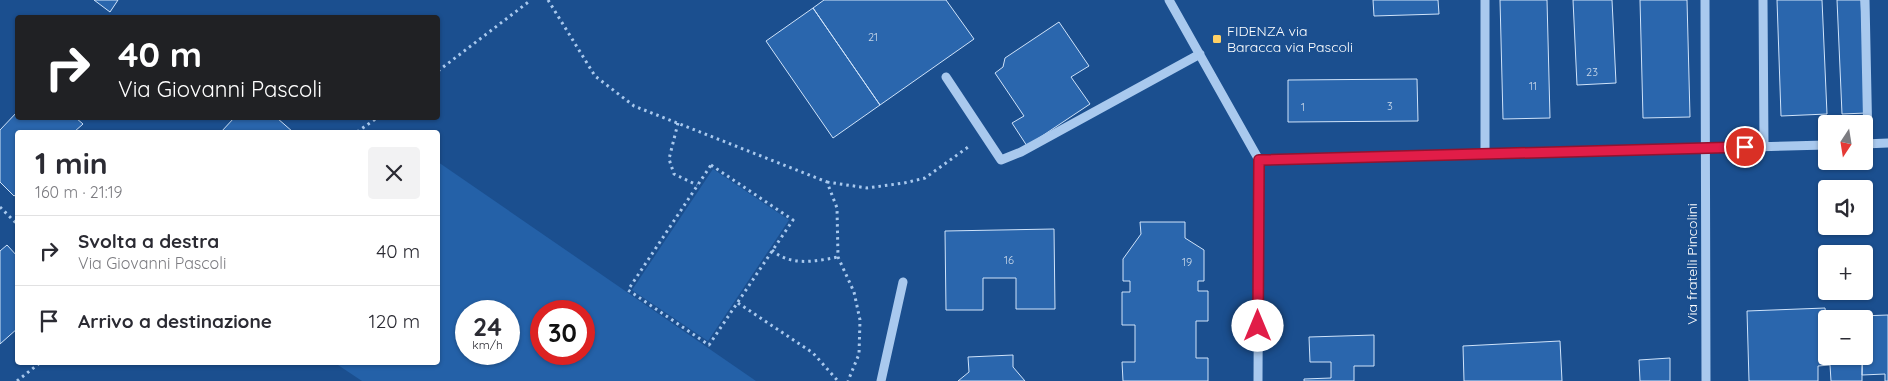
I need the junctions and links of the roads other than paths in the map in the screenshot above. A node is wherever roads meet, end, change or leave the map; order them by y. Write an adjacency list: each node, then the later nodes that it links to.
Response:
1 (1168, 0): 6 (street)
2 (1485, 0): 14 (street)
3 (1705, 0): 13 (street, Via fratelli Pincolini)
4 (1763, 0): 12 (street)
5 (1865, 0): 8 (street)
6 (1200, 54): 7 (street); 15 (street)
7 (946, 77)
8 (1866, 115)
9 (1888, 143): 10 (street)
10 (1873, 144)
11 (1818, 145): 12 (street)
12 (1764, 146): 13 (street)
13 (1706, 148): 14 (street); 19 (street, Via fratelli Pincolini)
14 (1485, 154): 15 (street)
15 (1259, 160): 18 (street)
16 (903, 282): 17 (street)
17 (881, 381)
18 (1258, 381)
19 (1706, 381)

